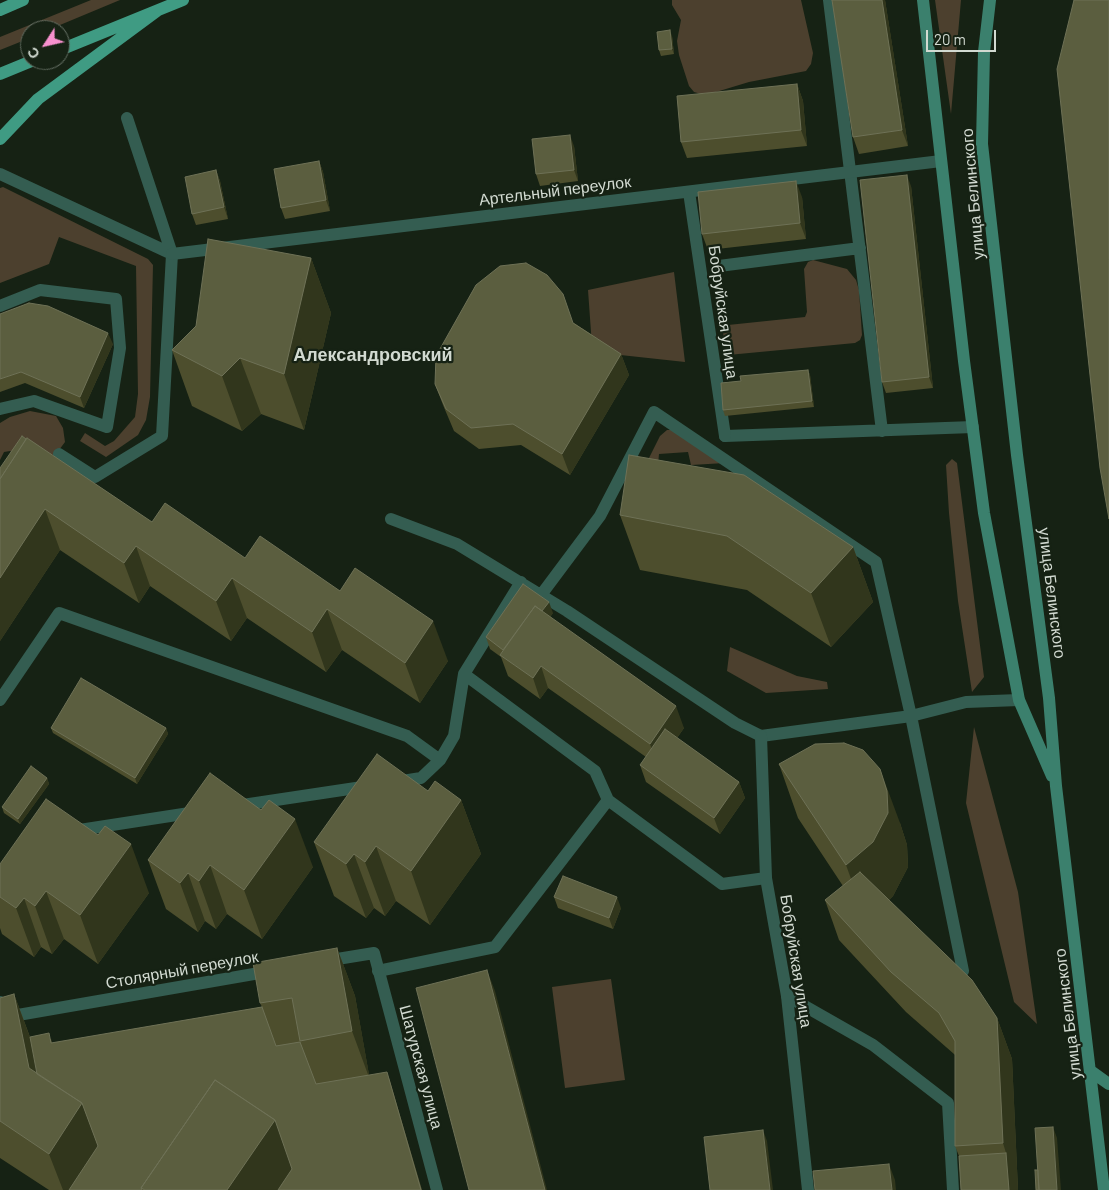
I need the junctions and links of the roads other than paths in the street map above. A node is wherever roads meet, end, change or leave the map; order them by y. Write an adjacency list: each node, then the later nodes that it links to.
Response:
1 (23, 0): 6 (main road)
2 (183, 0): 7 (main road)
3 (829, 0): 14 (street)
4 (923, 0): 13 (main road)
5 (990, 0): 34 (main road, улица Белинского)
6 (0, 10)
7 (157, 11): 8 (main road); 12 (main road)
8 (70, 46)
9 (20, 66): 10 (main road)
10 (0, 74)
11 (127, 118): 18 (street)
12 (0, 139)
13 (941, 161): 14 (street, Артельный переулок); 22 (main road)
14 (851, 172): 16 (street, Артельный переулок); 17 (street)
15 (0, 174): 18 (street)
16 (689, 192): 18 (street, Артельный переулок); 23 (street, Бобруйская улица)
17 (860, 248): 19 (street); 23 (street)
18 (172, 254): 24 (street)
19 (718, 266)
20 (0, 306): 21 (street)
21 (0, 409)
22 (973, 427): 23 (street); 30 (main road)
23 (882, 431)
24 (59, 454)
25 (391, 519): 26 (street)
26 (521, 582): 27 (street); 28 (street)
27 (541, 595): 31 (street); 32 (street)
28 (464, 674): 33 (street); 35 (street)
29 (0, 700): 33 (street)
30 (1019, 700): 31 (street); 34 (main road)
31 (911, 716): 32 (street); 43 (street)
32 (761, 736): 39 (street, Бобруйская улица)
33 (440, 760): 36 (street)
34 (1056, 786): 46 (main road, улица Белинского)
35 (608, 800): 39 (street); 42 (street)
36 (224, 808)
37 (204, 811): 38 (street)
38 (57, 833)
39 (766, 878): 44 (street, Бобруйская улица)
40 (316, 963): 42 (street, Шатурская улица)
41 (287, 968): 45 (street, Столярный переулок)
42 (378, 970): 48 (street, Шатурская улица)
43 (963, 971)
44 (787, 996): 49 (street, Бобруйская улица); 50 (street)
45 (0, 1002)
46 (1092, 1072): 47 (main road); 51 (main road, улица Белинского)
47 (1109, 1084)
48 (437, 1190)
49 (808, 1190)
50 (953, 1190)
51 (1104, 1190)

